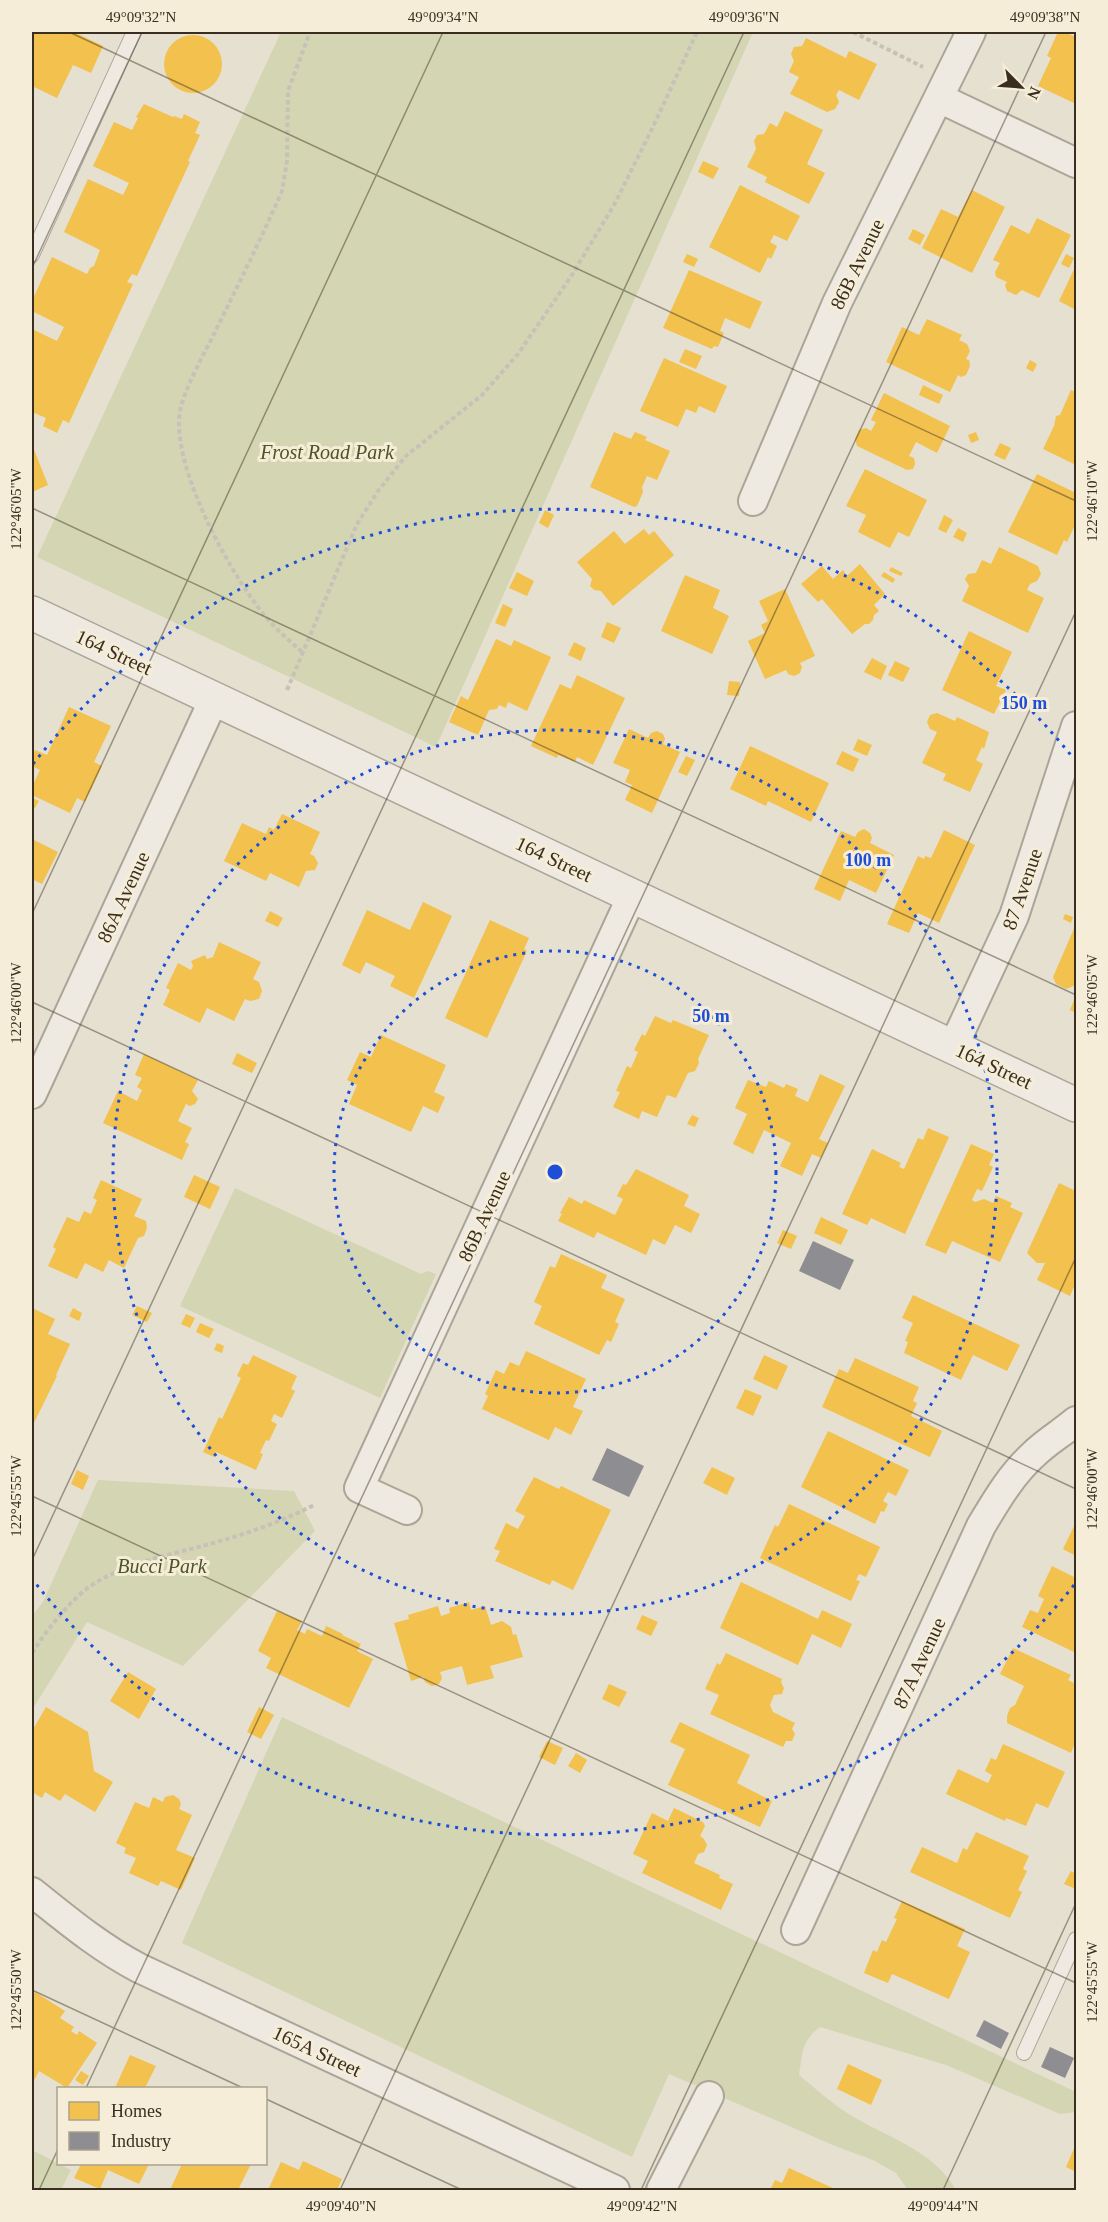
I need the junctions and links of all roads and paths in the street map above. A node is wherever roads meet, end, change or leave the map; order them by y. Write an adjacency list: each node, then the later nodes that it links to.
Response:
1 (134, 32): 9 (lane)
2 (310, 32): 12 (path)
3 (697, 32): 12 (path)
4 (853, 32): 6 (path)
5 (971, 32): 7 (street, 86B Avenue)
6 (932, 71)
7 (939, 98): 8 (street); 10 (street, 86B Avenue)
8 (1077, 163)
9 (32, 255)
10 (753, 501)
11 (32, 613): 14 (street, 164 Street)
12 (302, 652): 13 (path)
13 (287, 690)
14 (214, 699): 16 (street, 164 Street); 18 (street, 86A Avenue)
15 (1077, 726): 17 (street, 87 Avenue)
16 (632, 896): 17 (street, 164 Street); 22 (street, 86B Avenue)
17 (953, 1047): 19 (street, 164 Street)
18 (32, 1094)
19 (1077, 1105)
20 (1077, 1421): 25 (street, 87A Avenue)
21 (314, 1505): 23 (path)
22 (407, 1510)
23 (32, 1653)
24 (32, 1892): 29 (street, 165A Street)
25 (796, 1930)
26 (1077, 1939): 27 (lane)
27 (1024, 2053)
28 (710, 2096): 30 (street)
29 (615, 2190)
30 (661, 2190)

